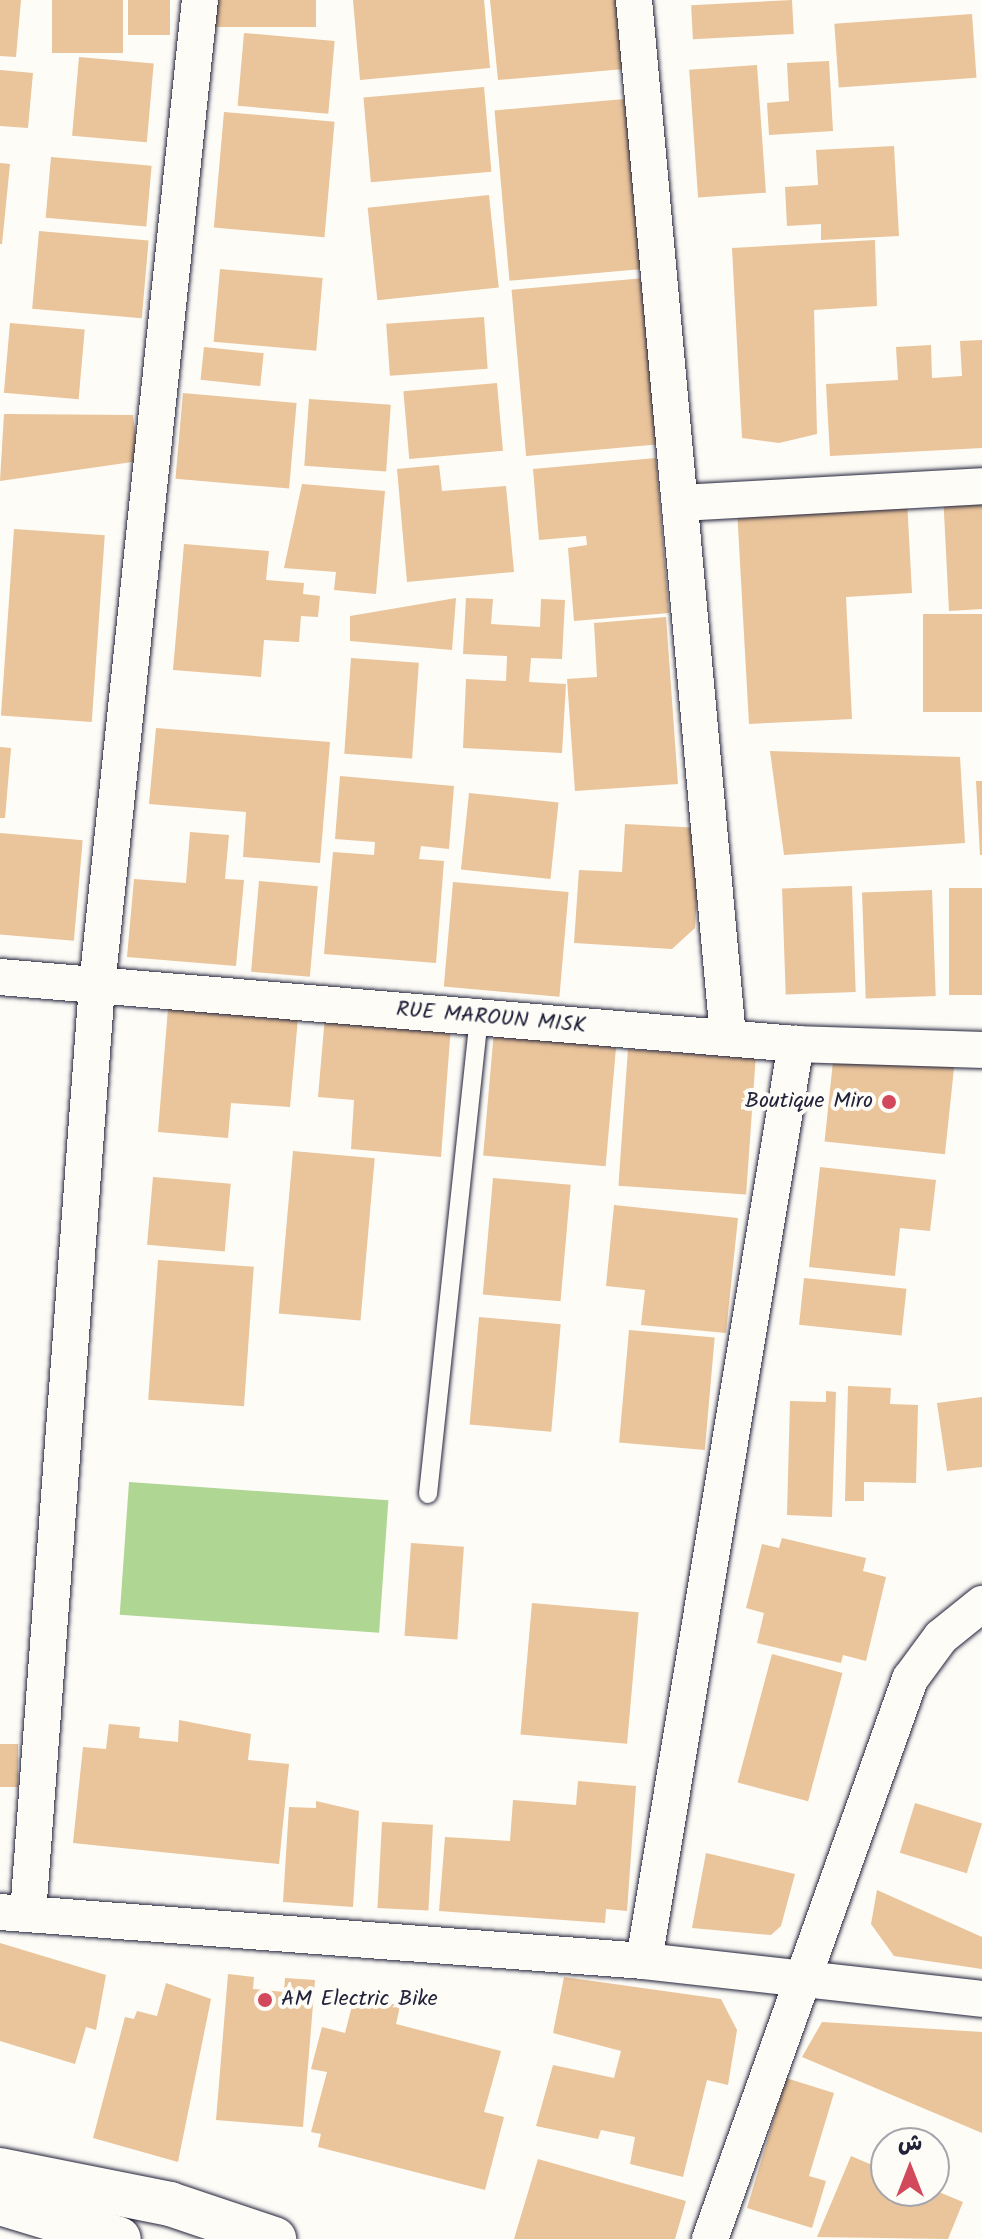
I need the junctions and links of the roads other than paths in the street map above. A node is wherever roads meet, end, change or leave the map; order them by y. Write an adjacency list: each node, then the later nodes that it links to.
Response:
1 (200, 0): 6 (street)
2 (634, 0): 4 (street)
3 (982, 486): 4 (street)
4 (681, 503): 8 (street)
5 (0, 977): 6 (street, RUE MAROUN MISK)
6 (97, 986): 7 (street, RUE MAROUN MISK); 13 (street)
7 (479, 1017): 8 (street, RUE MAROUN MISK); 11 (lane)
8 (728, 1037): 9 (street, RUE MAROUN MISK)
9 (796, 1044): 10 (street, RUE MAROUN MISK); 14 (street)
10 (982, 1050)
11 (428, 1494)
12 (982, 1604): 15 (street)
13 (14, 1913): 14 (street)
14 (644, 1961): 15 (street)
15 (800, 1978): 16 (street); 21 (street)
16 (982, 1999)
17 (0, 2170): 20 (main road)
18 (0, 2203): 19 (main road)
19 (119, 2239)
20 (274, 2239)
21 (710, 2239)

